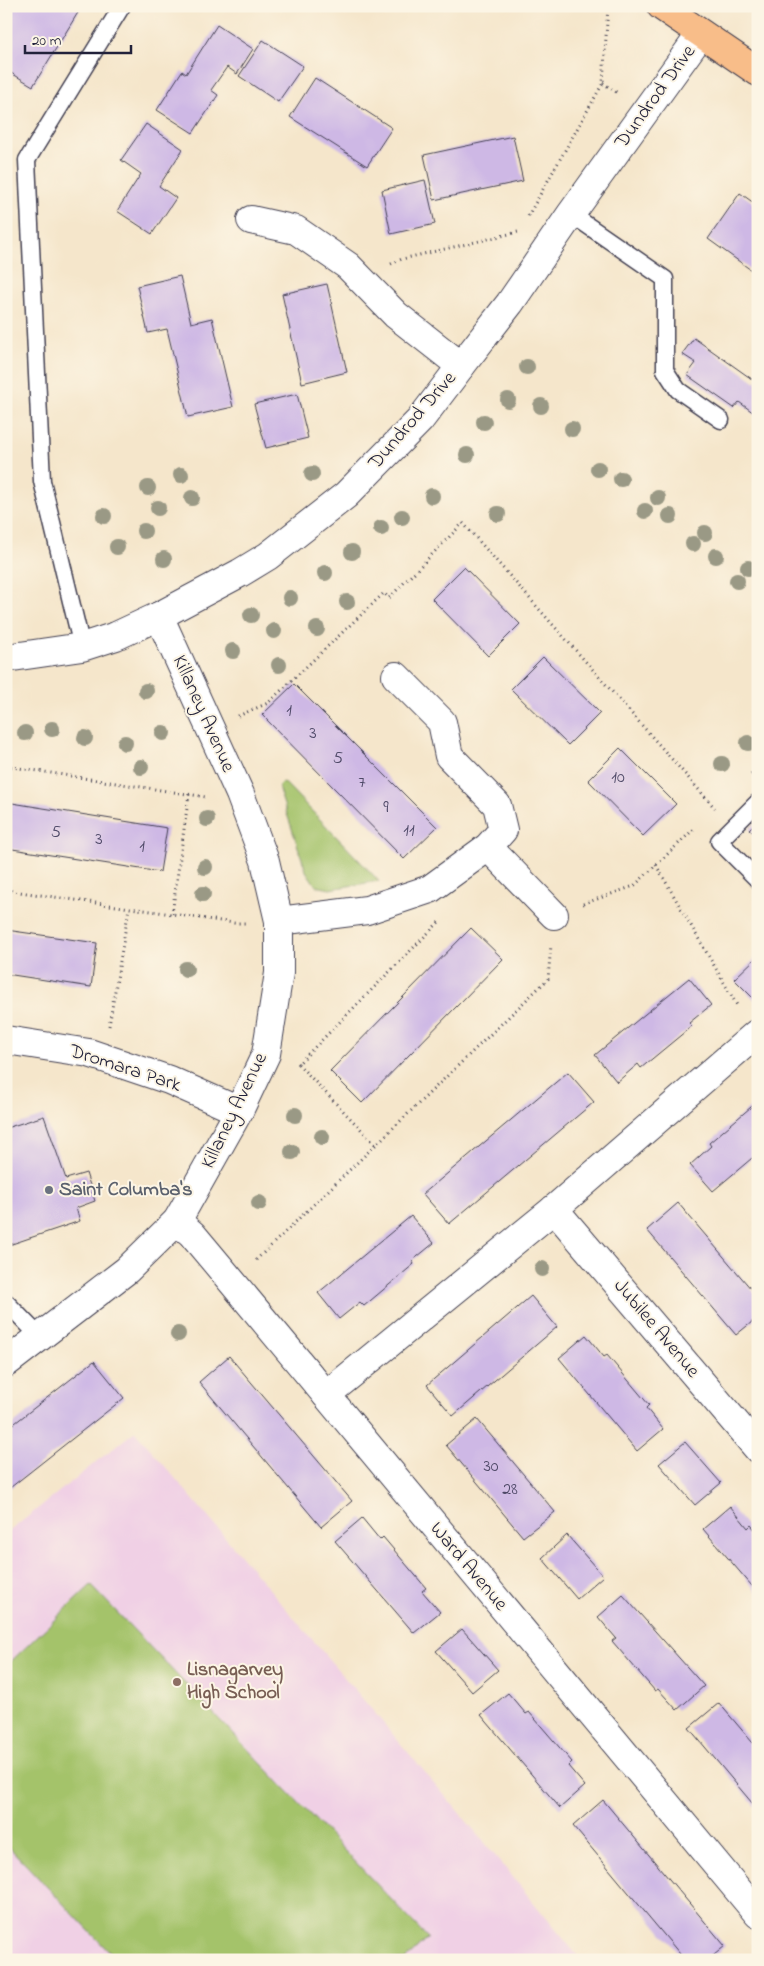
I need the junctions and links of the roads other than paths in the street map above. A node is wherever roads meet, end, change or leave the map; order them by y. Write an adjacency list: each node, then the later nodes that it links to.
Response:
1 (122, 6): 10 (lane)
2 (661, 6): 3 (highway)
3 (701, 34): 4 (highway); 5 (street, Dundrod Drive)
4 (758, 72)
5 (571, 214): 7 (street, Dundrod Drive); 8 (lane)
6 (251, 220): 7 (street)
7 (461, 366): 9 (street, Dundrod Drive)
8 (721, 420)
9 (159, 616): 10 (street, Dundrod Drive); 17 (street, Killaney Avenue)
10 (82, 647): 11 (street, Dundrod Drive)
11 (6, 658)
12 (396, 676): 14 (street)
13 (758, 802): 15 (lane)
14 (488, 847): 16 (street); 17 (street)
15 (758, 880)
16 (554, 915)
17 (279, 921): 20 (street, Killaney Avenue)
18 (757, 1035): 21 (street)
19 (6, 1040): 20 (street, Dromara Park)
20 (239, 1112): 22 (street, Killaney Avenue)
21 (554, 1209): 26 (street); 27 (street, Jubilee Avenue)
22 (177, 1221): 24 (street, Killaney Avenue); 26 (street, Ward Avenue)
23 (6, 1302): 24 (lane)
24 (40, 1337): 25 (street, Killaney Avenue)
25 (6, 1363)
26 (326, 1395): 28 (street, Ward Avenue)
27 (753, 1434)
28 (758, 1914)

